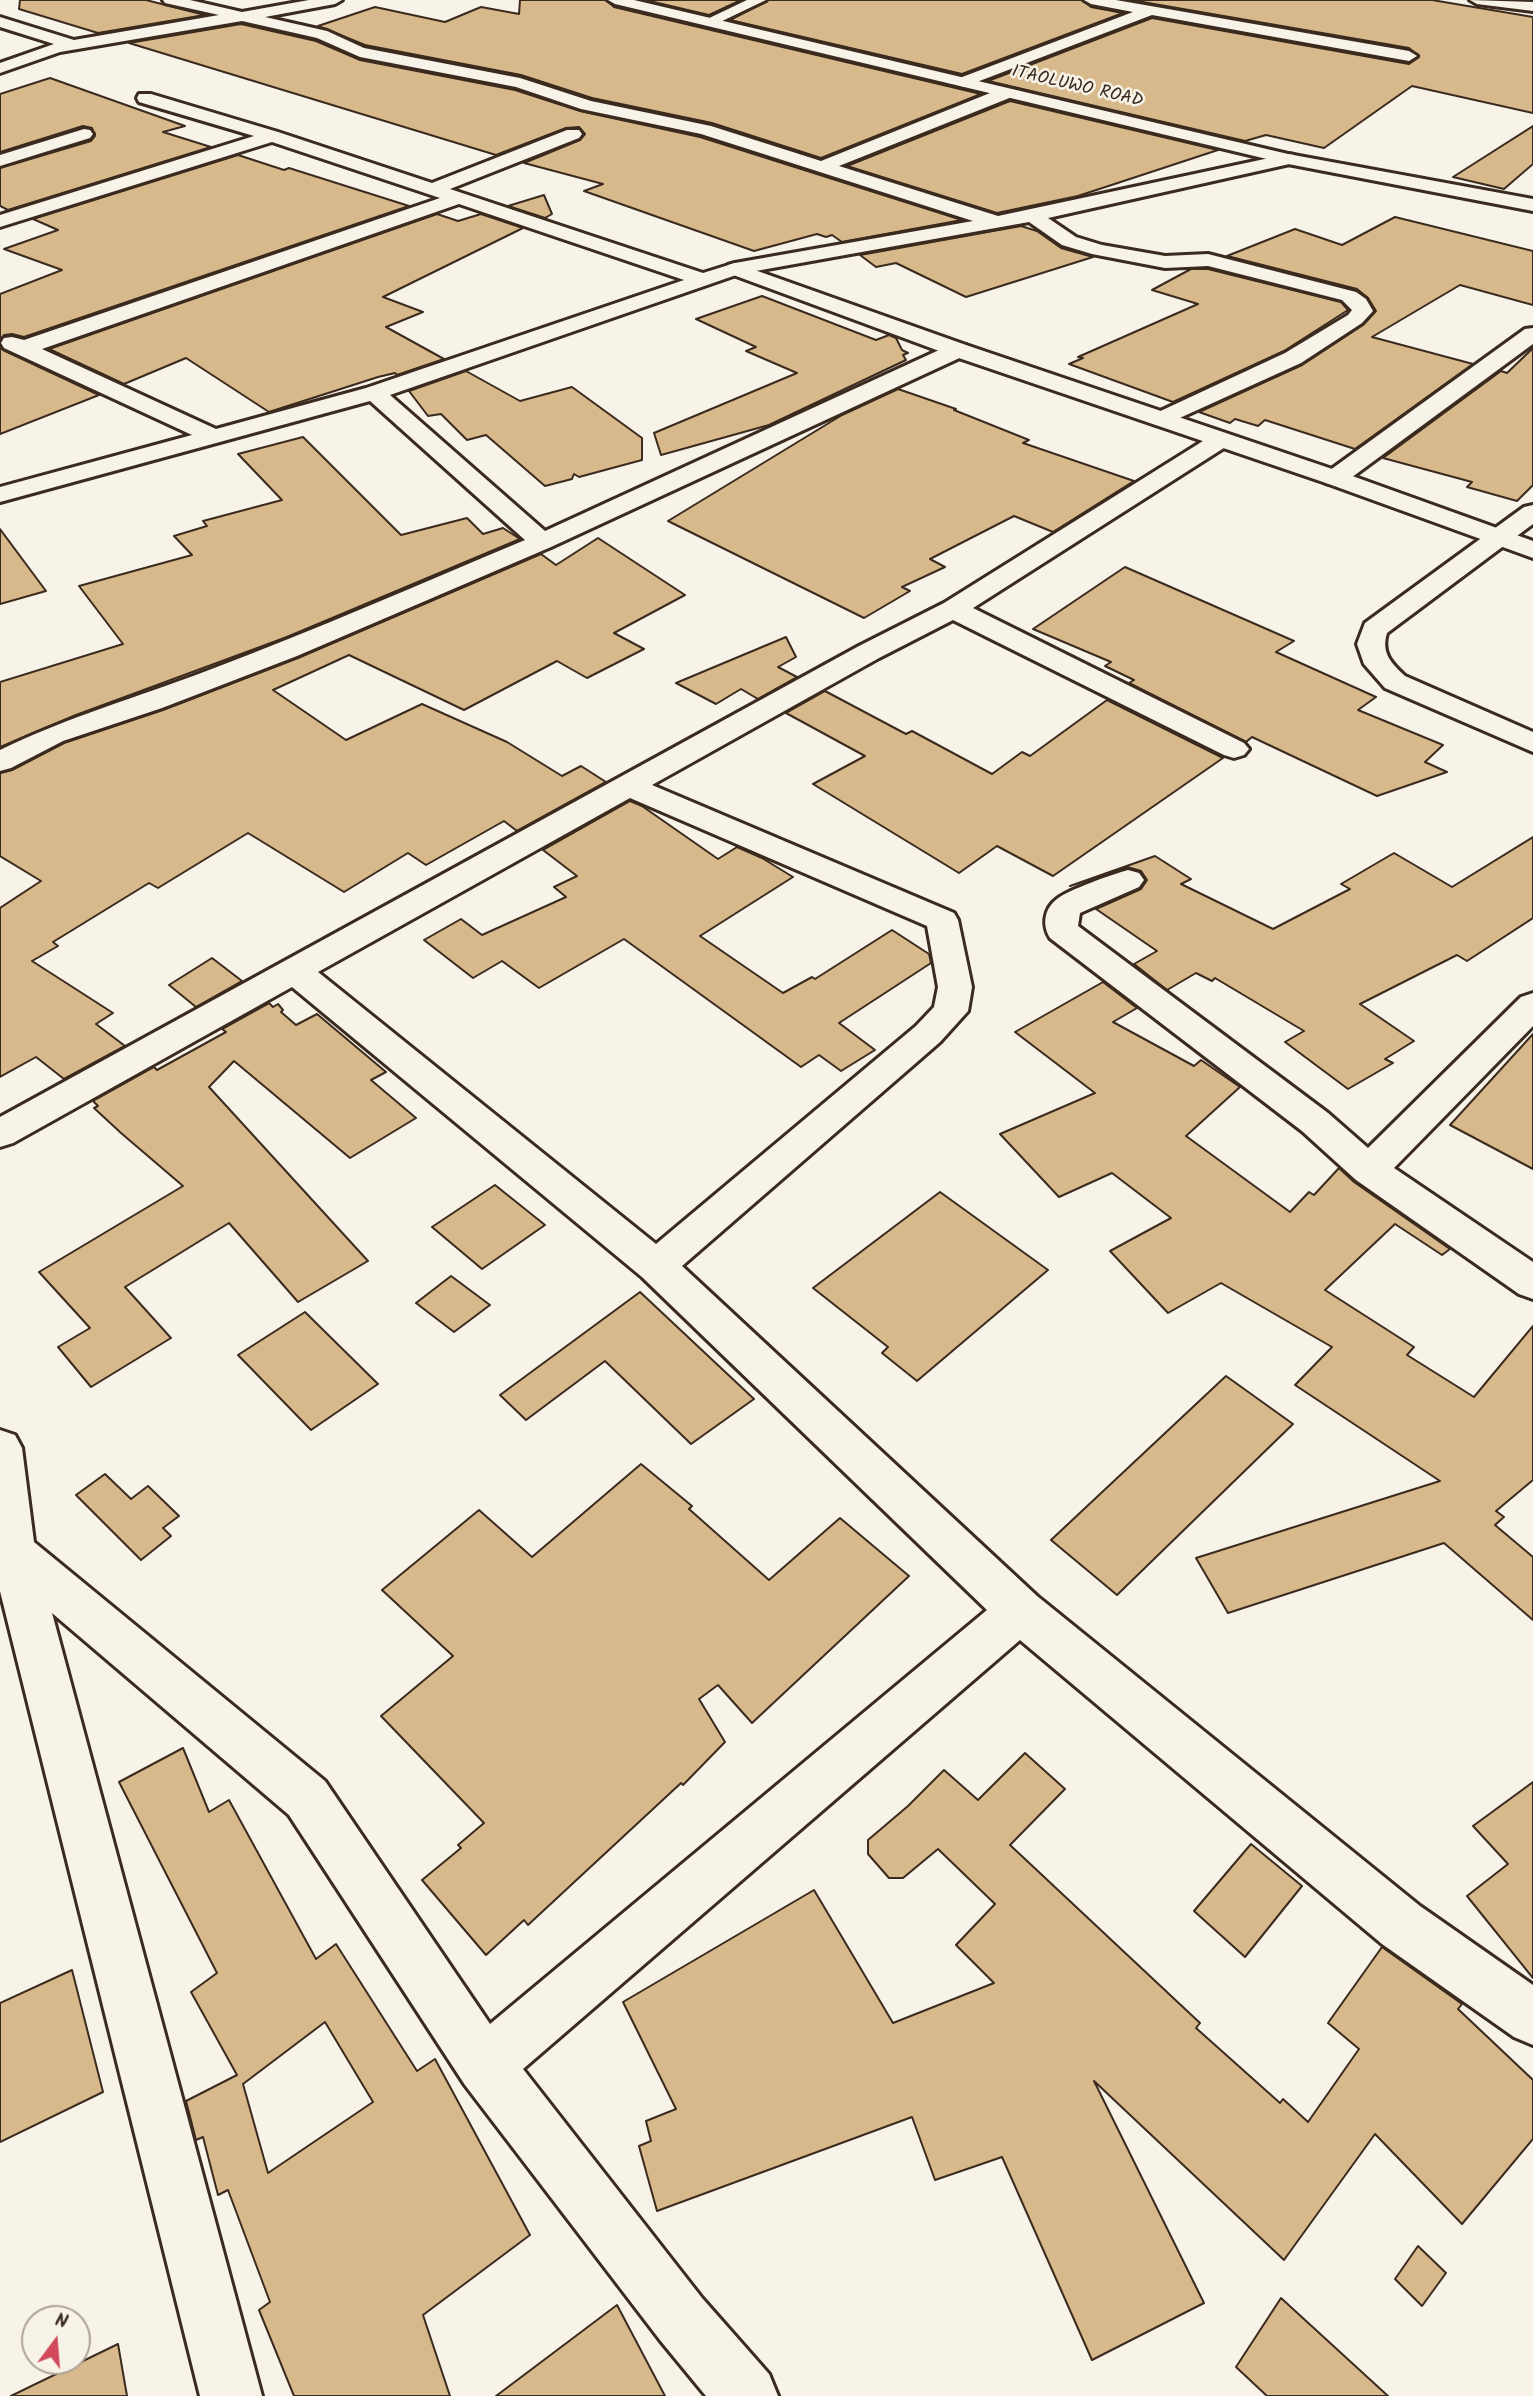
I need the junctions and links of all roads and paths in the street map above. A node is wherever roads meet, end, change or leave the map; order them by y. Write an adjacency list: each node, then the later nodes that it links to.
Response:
1 (170, 0): 9 (street)
2 (335, 0): 9 (street)
3 (615, 0): 10 (street, ITAOLUWO ROAD)
4 (759, 0): 10 (street)
5 (1091, 0): 8 (street)
6 (1477, 0): 7 (street)
7 (1533, 6)
8 (1149, 10): 15 (street); 17 (street)
9 (243, 17): 12 (street); 25 (street)
10 (711, 21): 17 (street, ITAOLUWO ROAD)
11 (0, 22): 12 (street)
12 (73, 45): 13 (street)
13 (57, 48): 14 (street); 16 (street)
14 (0, 55)
15 (1409, 56)
16 (0, 68)
17 (964, 82): 18 (street, ITAOLUWO ROAD)
18 (1006, 93): 23 (street, ITAOLUWO ROAD); 25 (street)
19 (145, 98): 22 (street)
20 (84, 134): 24 (street)
21 (573, 134): 26 (street)
22 (272, 136): 26 (street); 30 (street)
23 (1288, 159): 28 (street, ITAOLUWO ROAD); 29 (street)
24 (0, 161)
25 (823, 166): 31 (street)
26 (431, 190): 27 (street)
27 (458, 198): 33 (street); 36 (street)
28 (1533, 205)
29 (1032, 216): 31 (street); 39 (street)
30 (0, 221)
31 (995, 222): 32 (street)
32 (735, 269): 33 (street); 37 (street)
33 (704, 280): 38 (street)
34 (1533, 334): 42 (street)
35 (0, 338): 36 (street)
36 (23, 348): 40 (street)
37 (958, 351): 39 (street); 46 (street)
38 (374, 393): 40 (street); 46 (street)
39 (1162, 419): 41 (street)
40 (216, 439): 43 (street)
41 (1219, 441): 42 (street); 48 (street)
42 (1335, 478): 45 (street)
43 (0, 495)
44 (1533, 512): 45 (street)
45 (1498, 536): 47 (street); 49 (street)
46 (542, 542): 51 (street)
47 (1533, 550)
48 (953, 609): 50 (street); 52 (street)
49 (1533, 743)
50 (1234, 749)
51 (0, 762)
52 (628, 786): 54 (street); 58 (street)
53 (1128, 880): 57 (street)
54 (296, 972): 56 (street); 58 (street)
55 (1533, 1004): 57 (street)
56 (0, 1134)
57 (1369, 1170): 59 (street)
58 (656, 1266): 62 (street)
59 (1533, 1283)
60 (0, 1448): 61 (street)
61 (13, 1552): 64 (street); 65 (street)
62 (1020, 1611): 63 (street); 64 (street)
63 (1533, 2018)
64 (485, 2065): 66 (street)
65 (231, 2396)
66 (747, 2396)

